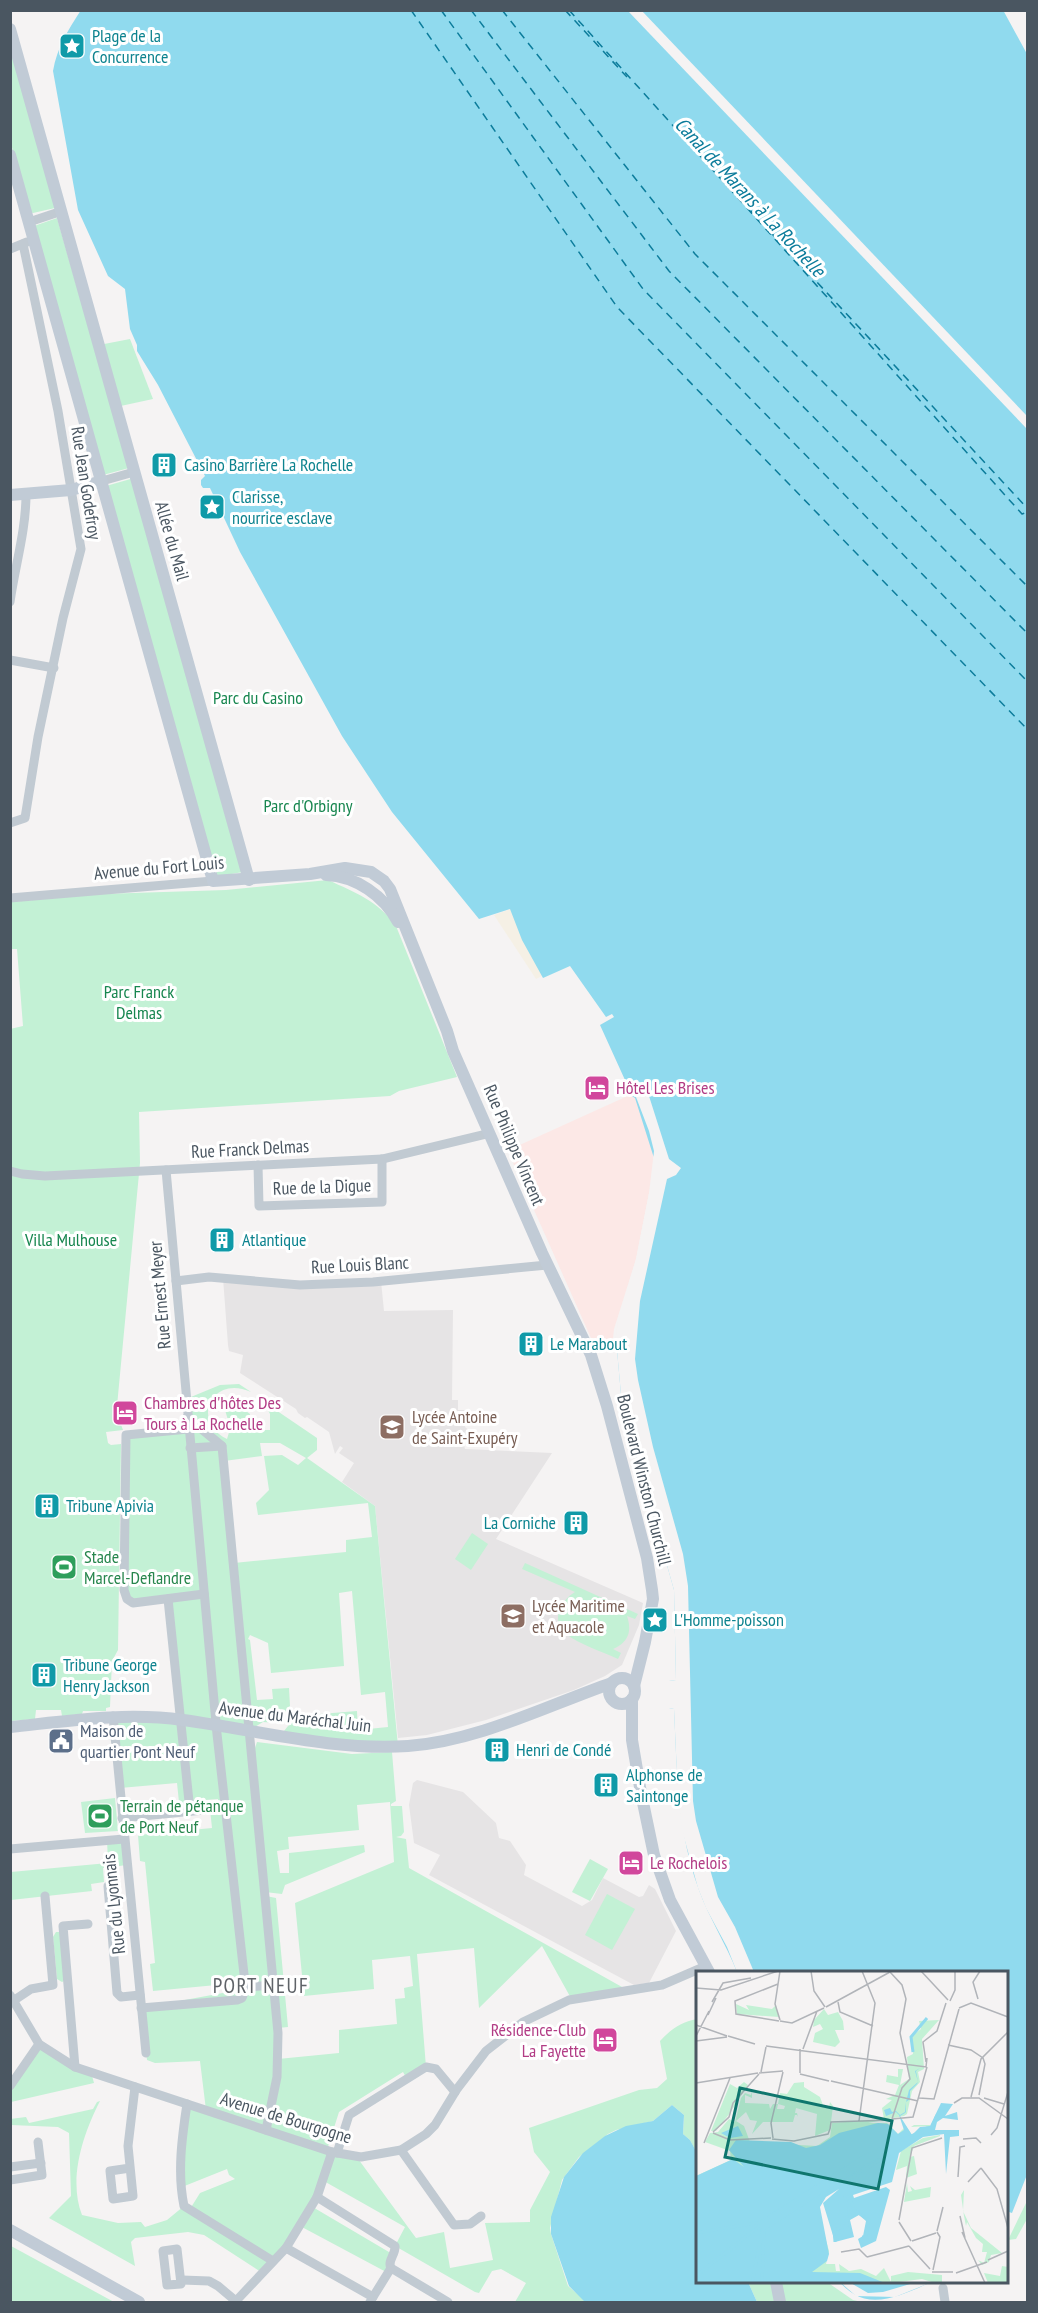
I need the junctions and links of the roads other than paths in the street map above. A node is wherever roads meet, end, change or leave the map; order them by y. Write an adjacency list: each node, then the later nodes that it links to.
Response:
1 (10, 29): 3 (street, Allée du Mail)
2 (10, 155): 4 (street)
3 (62, 212): 4 (street); 7 (street, Allée du Mail)
4 (29, 222): 5 (street)
5 (29, 241): 6 (street); 8 (street); 9 (street, Rue Jean Godefroy)
6 (10, 249)
7 (134, 472): 8 (street); 17 (street, Allée du Mail)
8 (102, 481): 9 (street); 18 (street)
9 (71, 490): 10 (street); 14 (street, Rue Jean Godefroy)
10 (26, 494): 11 (street); 12 (street)
11 (10, 495)
12 (10, 602)
13 (10, 660): 14 (street)
14 (54, 668): 15 (street, Rue Jean Godefroy)
15 (10, 822)
16 (310, 874): 17 (street, Avenue du Fort Louis); 20 (street, Rue Philippe Vincent)
17 (249, 880): 18 (street, Avenue du Fort Louis)
18 (213, 881): 19 (street, Avenue du Fort Louis)
19 (10, 898)
20 (490, 1133): 21 (street, Rue Franck Delmas); 25 (street, Rue Philippe Vincent)
21 (382, 1159): 22 (street, Rue Franck Delmas); 22 (street, Rue de la Digue)
22 (258, 1165): 23 (street, Rue Franck Delmas)
23 (166, 1170): 24 (street, Rue Franck Delmas); 26 (street, Rue Ernest Meyer)
24 (10, 1171)
25 (547, 1265): 26 (street, Rue Louis Blanc); 27 (street, Rue Philippe Vincent)
26 (176, 1281): 28 (street, Rue Ernest Meyer)
27 (591, 1355): 34 (street, Boulevard Winston Churchill)
28 (187, 1417): 29 (street, Rue Ernest Meyer); 30 (street)
29 (188, 1429): 31 (street, Rue Ernest Meyer); 33 (street)
30 (222, 1446): 31 (street); 43 (street)
31 (190, 1448): 32 (street, Rue Ernest Meyer)
32 (204, 1594): 33 (street); 41 (street, Rue Ernest Meyer)
33 (168, 1599): 40 (street)
34 (650, 1616): 35 (street, Boulevard Winston Churchill); 36 (street, Boulevard Winston Churchill)
35 (615, 1681): 36 (street); 37 (street, Avenue du Maréchal Juin); 38 (street)
36 (633, 1692): 38 (street); 44 (street, Boulevard Winston Churchill)
37 (569, 1700): 38 (street, Avenue du Maréchal Juin); 43 (street, Avenue du Maréchal Juin)
38 (615, 1701): 44 (street, Boulevard Winston Churchill)
39 (113, 1716): 40 (street, Avenue du Maréchal Juin); 42 (street, Avenue du Maréchal Juin); 47 (street, Rue du Lyonnais)
40 (181, 1719): 41 (street, Avenue du Maréchal Juin); 46 (street)
41 (216, 1726): 43 (street, Avenue du Maréchal Juin); 45 (street, Rue Ernest Meyer)
42 (10, 1728)
43 (250, 1730): 59 (street)
44 (632, 1740): 55 (street, Boulevard Winston Churchill)
45 (224, 1808): 46 (street); 60 (street, Rue Ernest Meyer)
46 (190, 1811): 47 (street)
47 (122, 1818): 48 (street, Rue du Lyonnais)
48 (124, 1839): 49 (street); 61 (street, Rue du Lyonnais)
49 (10, 1849)
50 (108, 1886): 61 (street)
51 (45, 1896): 54 (street)
52 (88, 1924): 53 (street)
53 (63, 1926): 54 (street); 57 (street)
54 (48, 1928): 58 (street)
55 (708, 1969)
56 (696, 1973): 69 (street, Avenue de Bourgogne)
57 (68, 1983): 58 (street); 66 (street)
58 (53, 1984): 62 (street)
59 (273, 1985): 60 (street); 71 (street)
60 (246, 1987): 63 (street)
61 (140, 1995): 63 (street, Rue du Lyonnais)
62 (12, 2000): 64 (street, Avenue de Bourgogne)
63 (141, 2008): 65 (street, Rue du Lyonnais)
64 (39, 2044): 66 (street, Avenue de Bourgogne); 67 (street)
65 (146, 2053)
66 (75, 2067): 68 (street, Avenue de Bourgogne)
67 (10, 2085)
68 (135, 2087): 70 (street, Avenue de Bourgogne); 77 (street)
69 (455, 2092): 73 (street, Avenue de Bourgogne); 74 (street)
70 (187, 2104): 71 (street, Avenue de Bourgogne); 83 (street)
71 (266, 2130): 74 (street, Avenue de Bourgogne)
72 (38, 2142): 75 (street)
73 (401, 2150): 74 (street, Avenue de Bourgogne); 80 (street)
74 (334, 2152): 79 (street)
75 (40, 2163): 76 (street); 78 (street)
76 (10, 2167)
77 (130, 2168)
78 (10, 2180)
79 (316, 2196): 82 (street); 84 (street)
80 (481, 2216)
81 (10, 2229): 89 (street)
82 (286, 2248): 83 (street); 88 (street)
83 (273, 2261): 90 (street)
84 (392, 2268): 88 (street); 91 (street)
85 (182, 2280): 90 (street)
86 (776, 2283): 92 (street)
87 (943, 2288): 93 (street)
88 (372, 2300)
89 (139, 2302)
90 (236, 2302)
91 (448, 2302)
92 (780, 2302)
93 (945, 2302)

